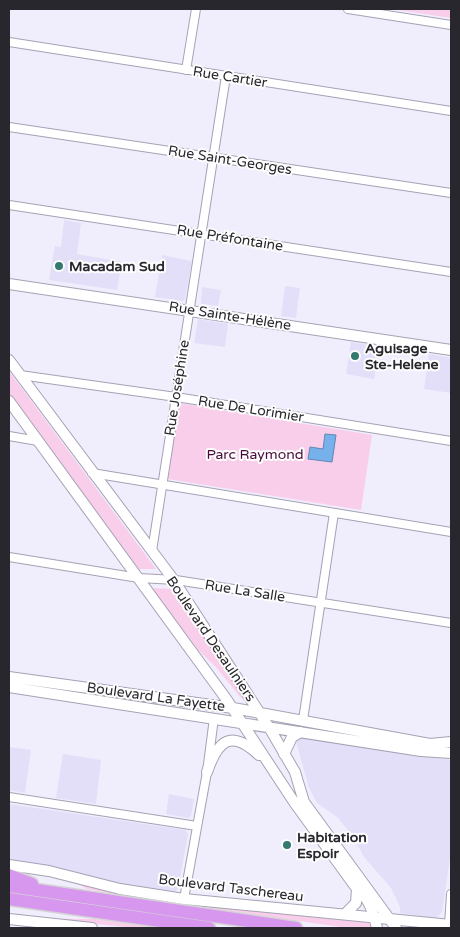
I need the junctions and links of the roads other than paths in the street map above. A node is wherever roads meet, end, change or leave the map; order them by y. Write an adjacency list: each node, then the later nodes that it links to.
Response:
1 (196, 9): 5 (street)
2 (348, 9): 3 (street)
3 (451, 25)
4 (9, 42): 5 (street, Rue Cartier)
5 (186, 70): 6 (street, Rue Cartier)
6 (226, 76): 7 (street, Rue Cartier); 9 (street, Rue Joséphine)
7 (451, 111)
8 (9, 127): 9 (street, Rue Saint-Georges)
9 (213, 158): 10 (street, Rue Saint-Georges); 12 (street, Rue Joséphine)
10 (451, 194)
11 (9, 205): 12 (street, Rue Préfontaine)
12 (201, 234): 13 (street, Rue Préfontaine); 15 (street, Rue Joséphine)
13 (451, 272)
14 (9, 284): 15 (street, Rue Sainte-Hélène)
15 (190, 310): 16 (street, Rue Sainte-Hélène); 19 (street, Rue Joséphine)
16 (451, 350)
17 (9, 360): 18 (street, Boulevard Desaulniers)
18 (20, 375): 19 (street, Rue De Lorimier); 24 (street, Boulevard Desaulniers)
19 (176, 397): 23 (street, Rue De Lorimier); 26 (street, Rue Joséphine)
20 (9, 401): 22 (street, Boulevard Desaulniers)
21 (9, 436): 22 (street)
22 (38, 441): 32 (street, Boulevard Desaulniers)
23 (451, 441)
24 (92, 473): 25 (street); 27 (street, Boulevard Desaulniers)
25 (122, 479): 26 (street); 27 (street)
26 (162, 486): 28 (street); 30 (street, Rue Joséphine)
27 (107, 492): 30 (street, Boulevard Desaulniers)
28 (334, 513): 29 (street); 34 (street)
29 (451, 532)
30 (152, 551): 33 (street, Boulevard Desaulniers)
31 (9, 557): 32 (street, Rue La Salle)
32 (139, 578): 33 (street, Rue La Salle); 37 (street, Boulevard Desaulniers)
33 (173, 579): 34 (street, Rue La Salle); 41 (street, Boulevard Desaulniers)
34 (321, 603): 35 (street, Rue La Salle); 43 (street)
35 (451, 623)
36 (9, 677): 39 (street, Boulevard La Fayette)
37 (217, 685): 39 (street); 40 (street, Boulevard Desaulniers)
38 (9, 687): 42 (street, Boulevard La Fayette)
39 (205, 705): 40 (street, Boulevard La Fayette)
40 (233, 708): 41 (street, Boulevard La Fayette); 44 (street, Boulevard Desaulniers)
41 (260, 712): 43 (street, Boulevard La Fayette); 45 (street, Boulevard Desaulniers)
42 (214, 718): 44 (street, Boulevard La Fayette); 51 (street)
43 (304, 720): 47 (street, Boulevard La Fayette)
44 (244, 724): 45 (street, Boulevard La Fayette); 50 (street, Boulevard Desaulniers)
45 (270, 728): 46 (street, Boulevard La Fayette); 49 (street, Boulevard Desaulniers)
46 (301, 732): 48 (street, Boulevard La Fayette); 49 (street)
47 (451, 742)
48 (451, 753)
49 (284, 754): 67 (street, Boulevard Desaulniers)
50 (269, 764): 51 (street); 57 (street, Boulevard Desaulniers)
51 (207, 772): 53 (street)
52 (9, 798): 53 (street)
53 (197, 826): 61 (street)
54 (9, 865): 61 (street, Boulevard Taschereau)
55 (9, 876): 58 (highway)
56 (9, 886): 58 (highway, Boulevard Taschereau)
57 (357, 889): 64 (street); 65 (street, Boulevard Desaulniers)
58 (60, 894): 71 (highway, Boulevard Taschereau)
59 (451, 894): 68 (street)
60 (9, 899): 62 (highway)
61 (184, 899): 64 (street, Boulevard Taschereau)
62 (53, 906): 63 (highway); 70 (highway)
63 (9, 909)
64 (345, 914): 65 (street, Boulevard Taschereau)
65 (374, 917): 67 (street, Boulevard Taschereau); 72 (street, Boulevard Desaulniers)
66 (9, 919): 69 (street)
67 (390, 919): 68 (street, Boulevard Taschereau); 73 (street, Boulevard Desaulniers)
68 (450, 926)
69 (92, 928)
70 (209, 928)
71 (296, 928)
72 (377, 928)
73 (396, 928)

